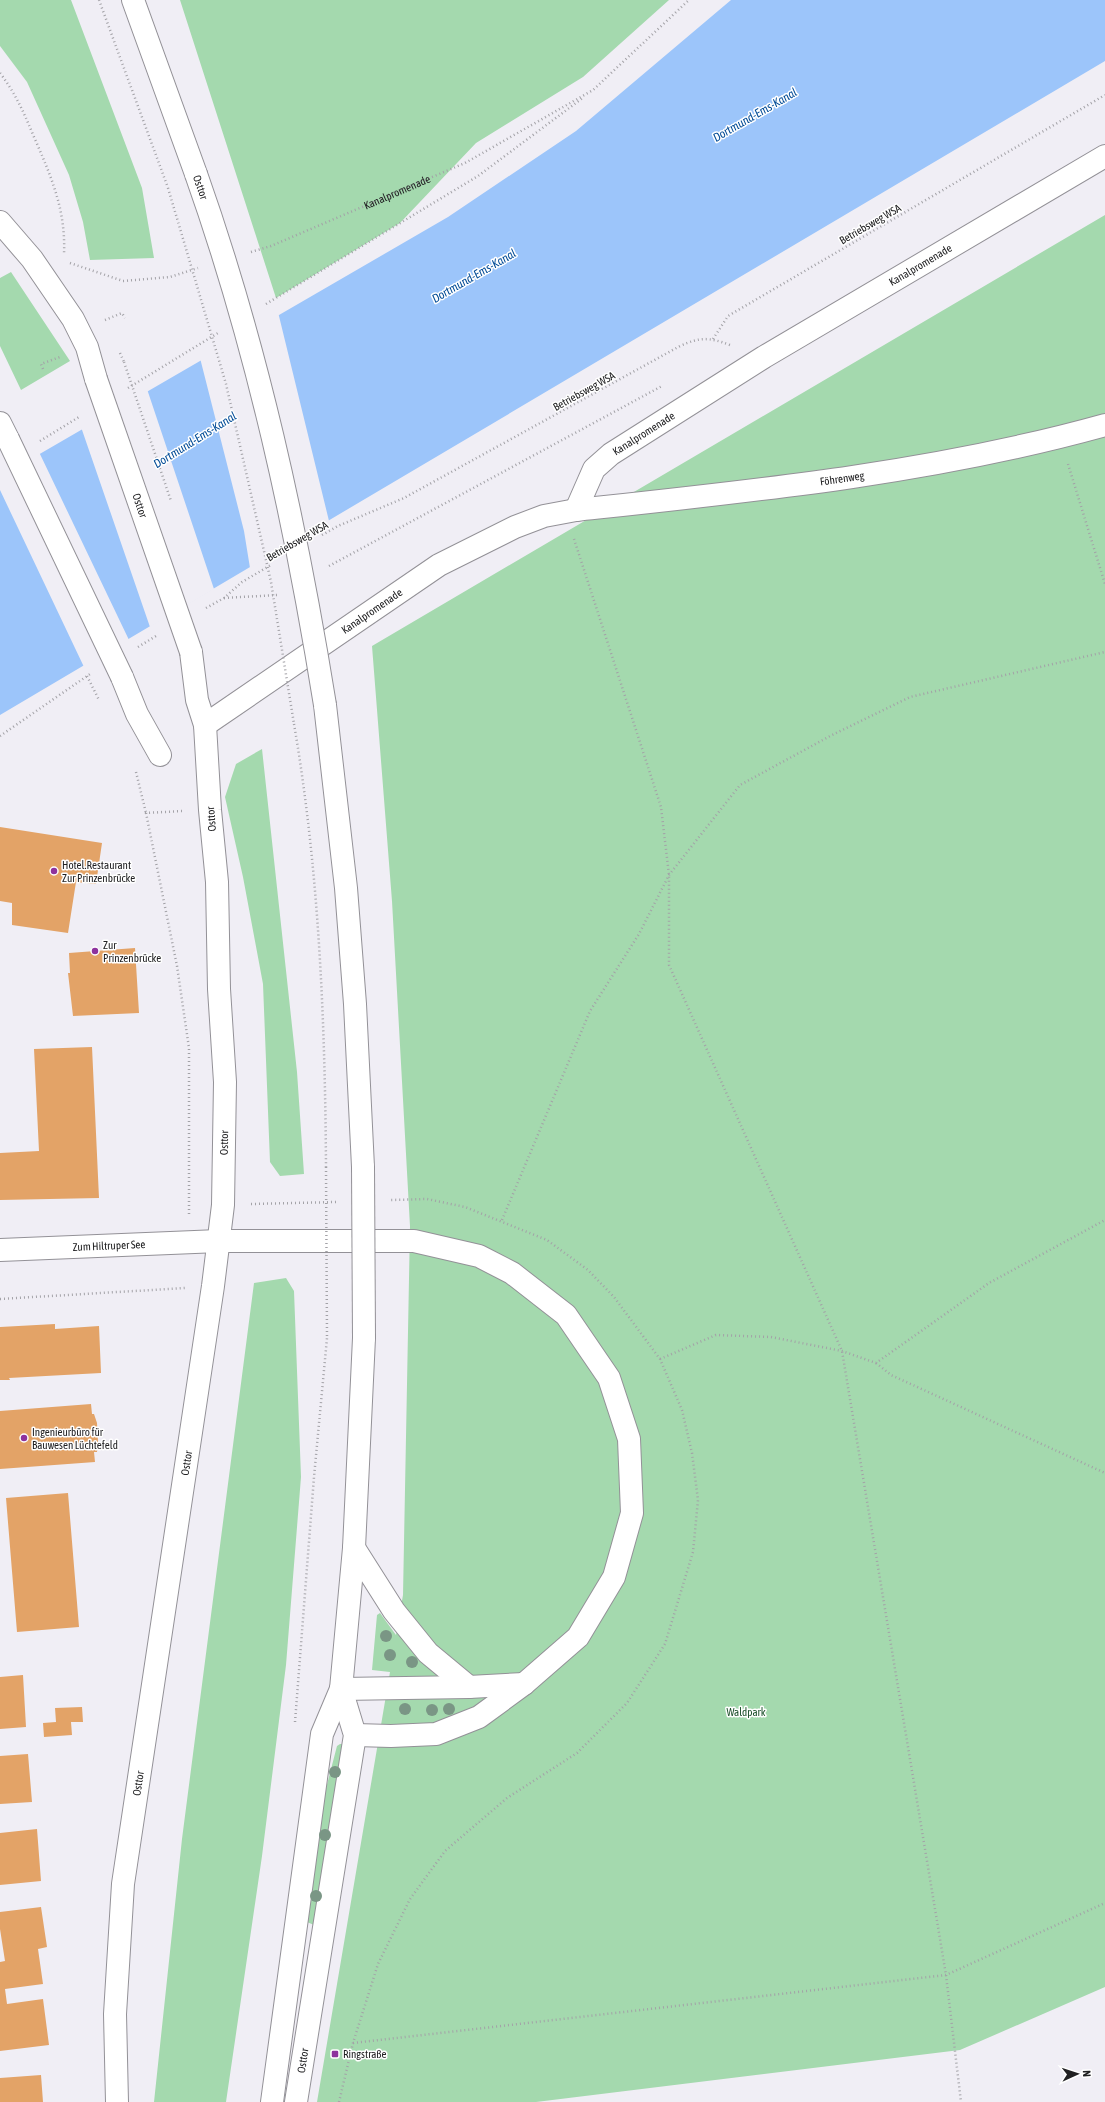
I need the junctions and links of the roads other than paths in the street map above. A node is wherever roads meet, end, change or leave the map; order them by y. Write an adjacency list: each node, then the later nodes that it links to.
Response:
1 (132, 0): 11 (street, Osttor, bridge)
2 (1105, 156): 6 (street, Kanalpromenade)
3 (0, 222): 7 (street, Osttor, bridge)
4 (1105, 425): 6 (street, Föhrenweg)
5 (4, 431): 8 (street, bridge)
6 (576, 510): 7 (street, Kanalpromenade)
7 (205, 725): 9 (street, Osttor)
8 (160, 755)
9 (219, 1241): 10 (street, Zum Hiltruper See); 12 (street, Zum Hiltruper See); 16 (street, Osttor)
10 (0, 1250)
11 (354, 1548): 13 (street); 14 (street, Osttor)
12 (524, 1684): 13 (street); 15 (street, Zum Hiltruper See)
13 (470, 1687): 14 (street)
14 (340, 1688): 15 (street, Osttor); 17 (street, Osttor)
15 (355, 1735): 18 (street, Osttor)
16 (117, 2102)
17 (272, 2102)
18 (296, 2102)

